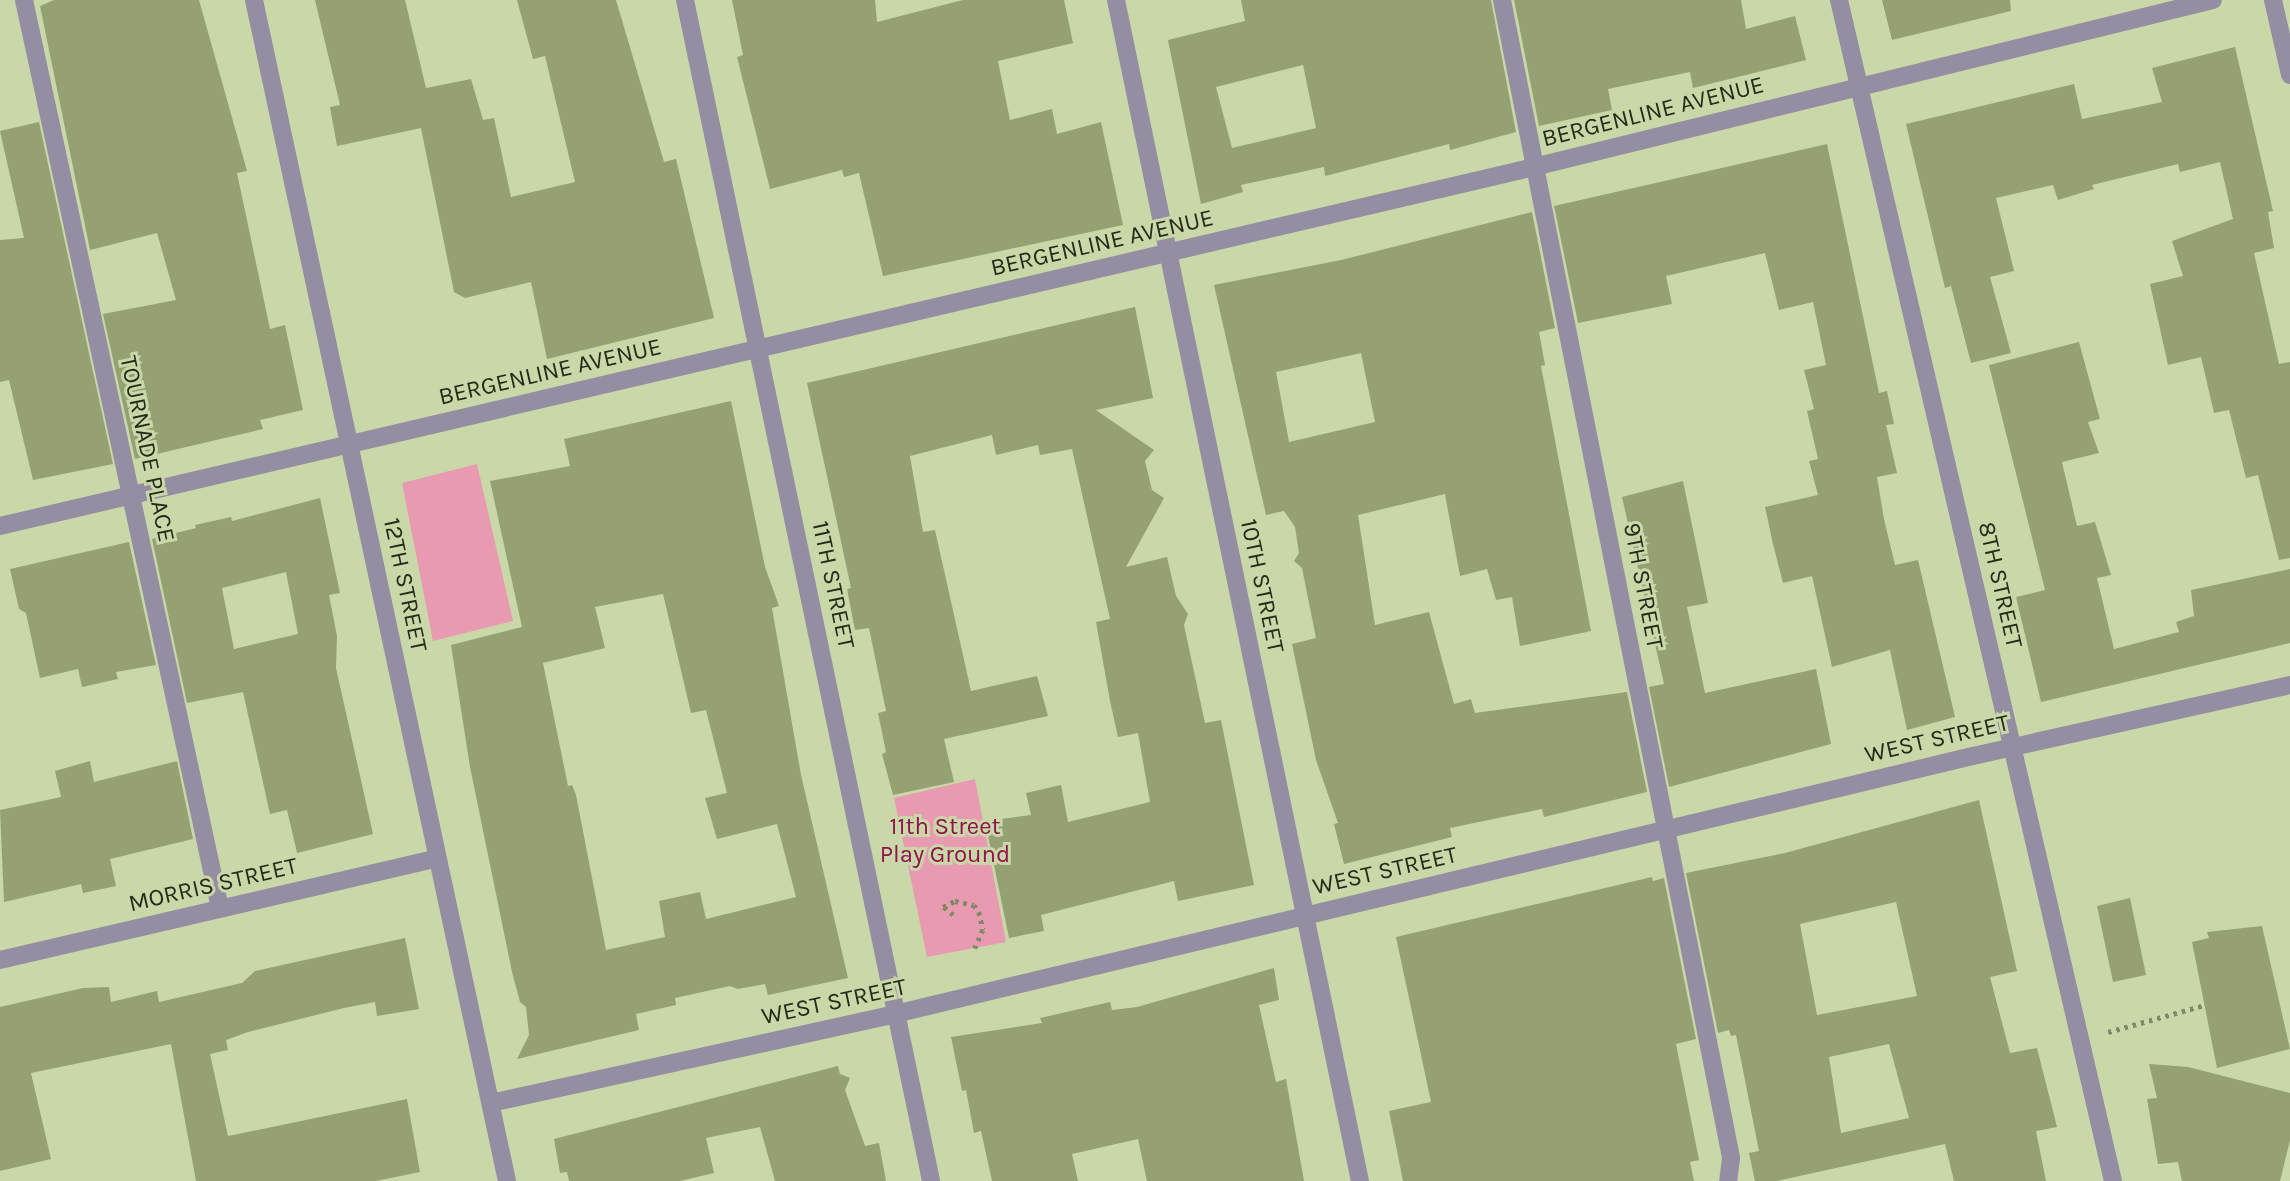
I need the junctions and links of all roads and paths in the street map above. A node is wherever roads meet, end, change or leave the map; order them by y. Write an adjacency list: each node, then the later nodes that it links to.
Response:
1 (24, 0): 15 (street, TOURNADE PLACE)
2 (254, 0): 14 (street, 12TH STREET)
3 (685, 0): 13 (street, 11TH STREET)
4 (1116, 0): 12 (street, 10TH STREET)
5 (1502, 0): 11 (street, 9TH STREET)
6 (1839, 0): 10 (street, 8TH STREET)
7 (2213, 0): 10 (street, BERGENLINE AVENUE)
8 (2273, 0): 9 (street)
9 (2290, 75)
10 (1860, 86): 11 (street, BERGENLINE AVENUE); 18 (street, 8TH STREET)
11 (1538, 166): 12 (street, BERGENLINE AVENUE); 19 (street, 9TH STREET)
12 (1170, 253): 13 (street, BERGENLINE AVENUE); 23 (street, 10TH STREET)
13 (758, 347): 14 (street, BERGENLINE AVENUE); 27 (street, 11TH STREET)
14 (349, 444): 15 (street, BERGENLINE AVENUE); 20 (street, 12TH STREET)
15 (132, 493): 16 (street, BERGENLINE AVENUE); 21 (street, TOURNADE PLACE)
16 (0, 526)
17 (2290, 685): 18 (street, WEST STREET)
18 (2012, 747): 19 (street, WEST STREET); 34 (street, 8TH STREET)
19 (1665, 830): 23 (street, WEST STREET); 33 (street, 9TH STREET)
20 (437, 858): 21 (street, MORRIS STREET); 29 (street, 12TH STREET)
21 (220, 908): 25 (street, MORRIS STREET)
22 (953, 915): 24 (path)
23 (1305, 916): 27 (street, WEST STREET); 32 (street, 10TH STREET)
24 (975, 948)
25 (0, 960)
26 (2205, 1005): 28 (path)
27 (895, 1014): 29 (street, WEST STREET); 31 (street, 11TH STREET)
28 (2108, 1032)
29 (491, 1103): 30 (street, 12TH STREET)
30 (507, 1181)
31 (931, 1181)
32 (1360, 1181)
33 (1728, 1181)
34 (2113, 1181)

